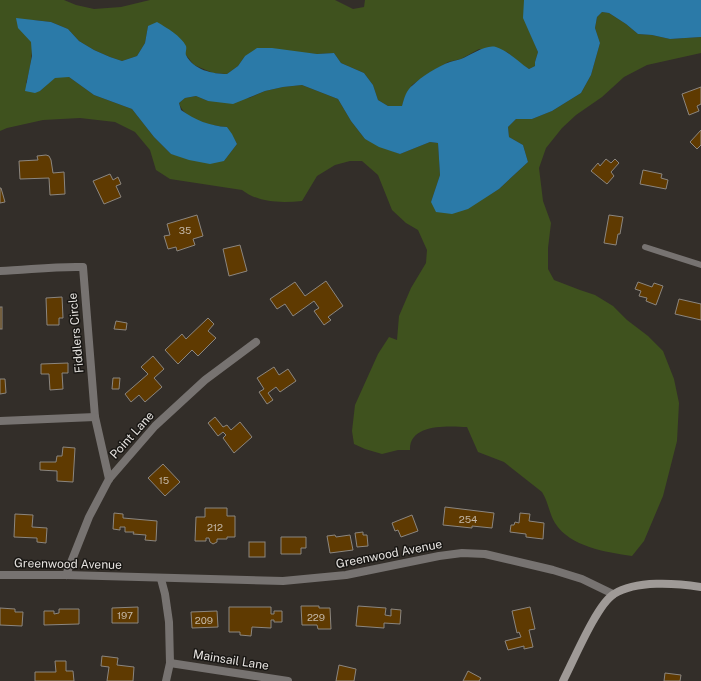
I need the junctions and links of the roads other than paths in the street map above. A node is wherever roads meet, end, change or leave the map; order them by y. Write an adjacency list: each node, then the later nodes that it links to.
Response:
1 (645, 247): 2 (lane)
2 (701, 265)
3 (0, 271): 5 (street, Fiddlers Circle)
4 (256, 342): 7 (street, Point Lane)
5 (95, 417): 6 (street); 7 (street, Fiddlers Circle)
6 (0, 421)
7 (109, 478): 9 (street, Point Lane)
8 (0, 575): 9 (street, Greenwood Avenue)
9 (66, 575): 10 (street, Greenwood Avenue)
10 (161, 579): 12 (street, Greenwood Avenue); 13 (street)
11 (701, 587): 12 (main road)
12 (612, 594): 16 (main road)
13 (170, 663): 14 (street); 15 (street, Mainsail Lane)
14 (166, 681)
15 (288, 681)
16 (563, 681)

